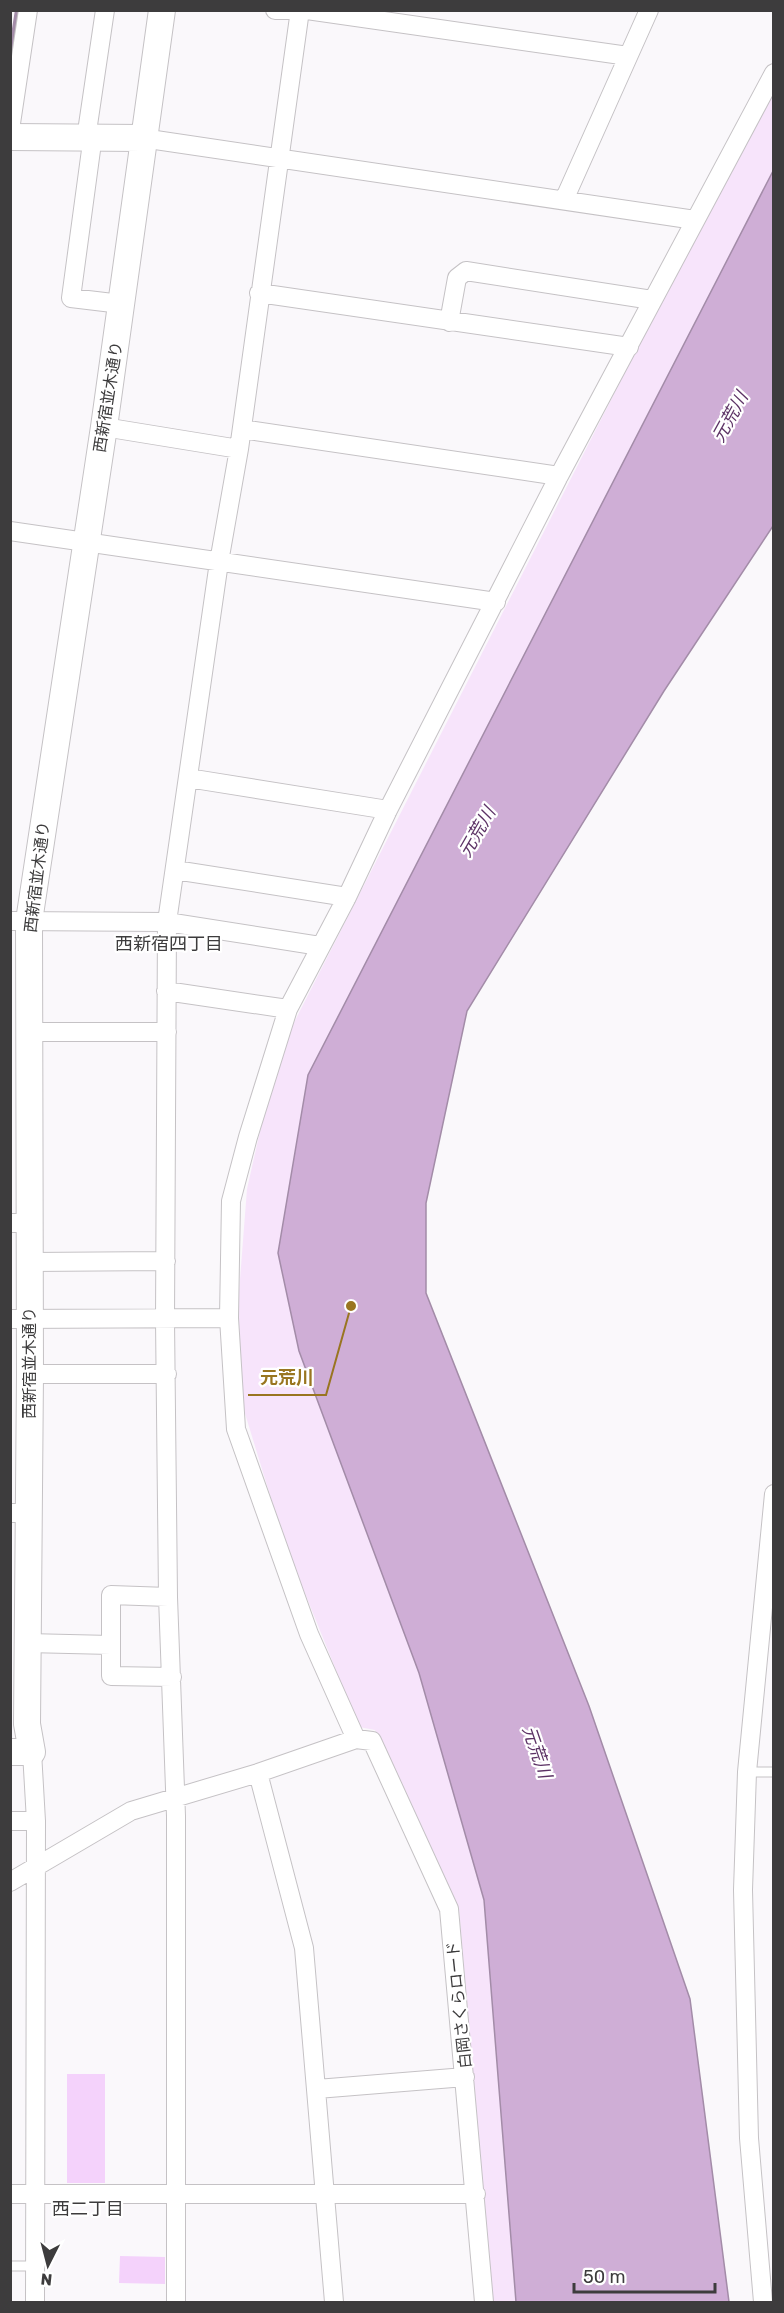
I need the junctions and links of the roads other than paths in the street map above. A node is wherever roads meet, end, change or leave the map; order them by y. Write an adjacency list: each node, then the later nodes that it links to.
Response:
1 (28, 10): 10 (street)
2 (105, 10): 13 (street)
3 (162, 10): 12 (street, 西新宿並木通り)
4 (275, 10): 5 (street)
5 (299, 10): 14 (street)
6 (307, 10): 8 (street)
7 (648, 10): 8 (street)
8 (628, 56): 15 (street)
9 (774, 73): 16 (street)
10 (10, 130)
11 (10, 137): 13 (street)
12 (142, 138): 13 (street); 14 (street); 19 (street, 西新宿並木通り)
13 (89, 139): 19 (street)
14 (280, 158): 15 (street); 17 (street)
15 (564, 200): 16 (street)
16 (695, 220): 18 (street)
17 (259, 293): 20 (street); 23 (street)
18 (652, 300): 20 (street); 21 (street)
19 (121, 304): 22 (street, 西新宿並木通り)
20 (449, 322): 21 (street)
21 (629, 347): 25 (street)
22 (104, 427): 24 (street); 27 (street, 西新宿並木通り)
23 (242, 429): 24 (street); 25 (street)
24 (239, 449): 28 (street)
25 (559, 476): 29 (street)
26 (10, 531): 27 (street)
27 (84, 542): 28 (street); 34 (street, 西新宿並木通り)
28 (219, 562): 29 (street); 30 (street)
29 (496, 602): 31 (street)
30 (188, 778): 31 (street); 32 (street)
31 (388, 810): 33 (street)
32 (175, 870): 33 (street); 35 (street)
33 (347, 897): 36 (street)
34 (20, 921): 35 (street); 39 (street, 西新宿並木通り)
35 (167, 922): 36 (street); 37 (street)
36 (320, 946): 38 (street)
37 (166, 991): 38 (street); 40 (street)
38 (288, 1009): 44 (street)
39 (30, 1032): 40 (street); 41 (street, 西新宿並木通り)
40 (167, 1032): 42 (street)
41 (20, 1223): 43 (street, 西新宿並木通り)
42 (166, 1261): 43 (street); 46 (street)
43 (30, 1262): 45 (street, 西新宿並木通り)
44 (229, 1318): 46 (street); 55 (street)
45 (19, 1320): 46 (street); 47 (street, 西新宿並木通り)
46 (165, 1320): 48 (street)
47 (30, 1374): 48 (street); 50 (street, 西新宿並木通り)
48 (167, 1374): 51 (street)
49 (774, 1494): 57 (street)
50 (19, 1513): 52 (street, 西新宿並木通り)
51 (168, 1597): 53 (street); 54 (street)
52 (27, 1643): 53 (street); 56 (street, 西新宿並木通り)
53 (111, 1645): 54 (street)
54 (172, 1677): 60 (street)
55 (356, 1739): 59 (street); 65 (street, 白岡さくらロード)
56 (21, 1752): 62 (street)
57 (747, 1772): 58 (lane); 78 (street)
58 (774, 1772)
59 (258, 1773): 60 (street); 66 (street)
60 (176, 1798): 63 (street); 70 (street)
61 (10, 1821): 62 (street)
62 (36, 1821): 63 (street)
63 (35, 1867): 64 (street); 69 (street)
64 (10, 1882)
65 (465, 2077): 66 (street); 71 (street, 白岡さくらロード)
66 (317, 2089): 68 (street)
67 (10, 2193): 69 (street)
68 (325, 2193): 70 (street); 71 (street); 76 (street)
69 (35, 2194): 70 (street); 73 (street)
70 (176, 2194): 75 (street)
71 (476, 2194): 77 (street, 白岡さくらロード)
72 (10, 2266): 73 (lane)
73 (35, 2266): 74 (street)
74 (35, 2302)
75 (176, 2302)
76 (334, 2302)
77 (484, 2302)
78 (763, 2302)

